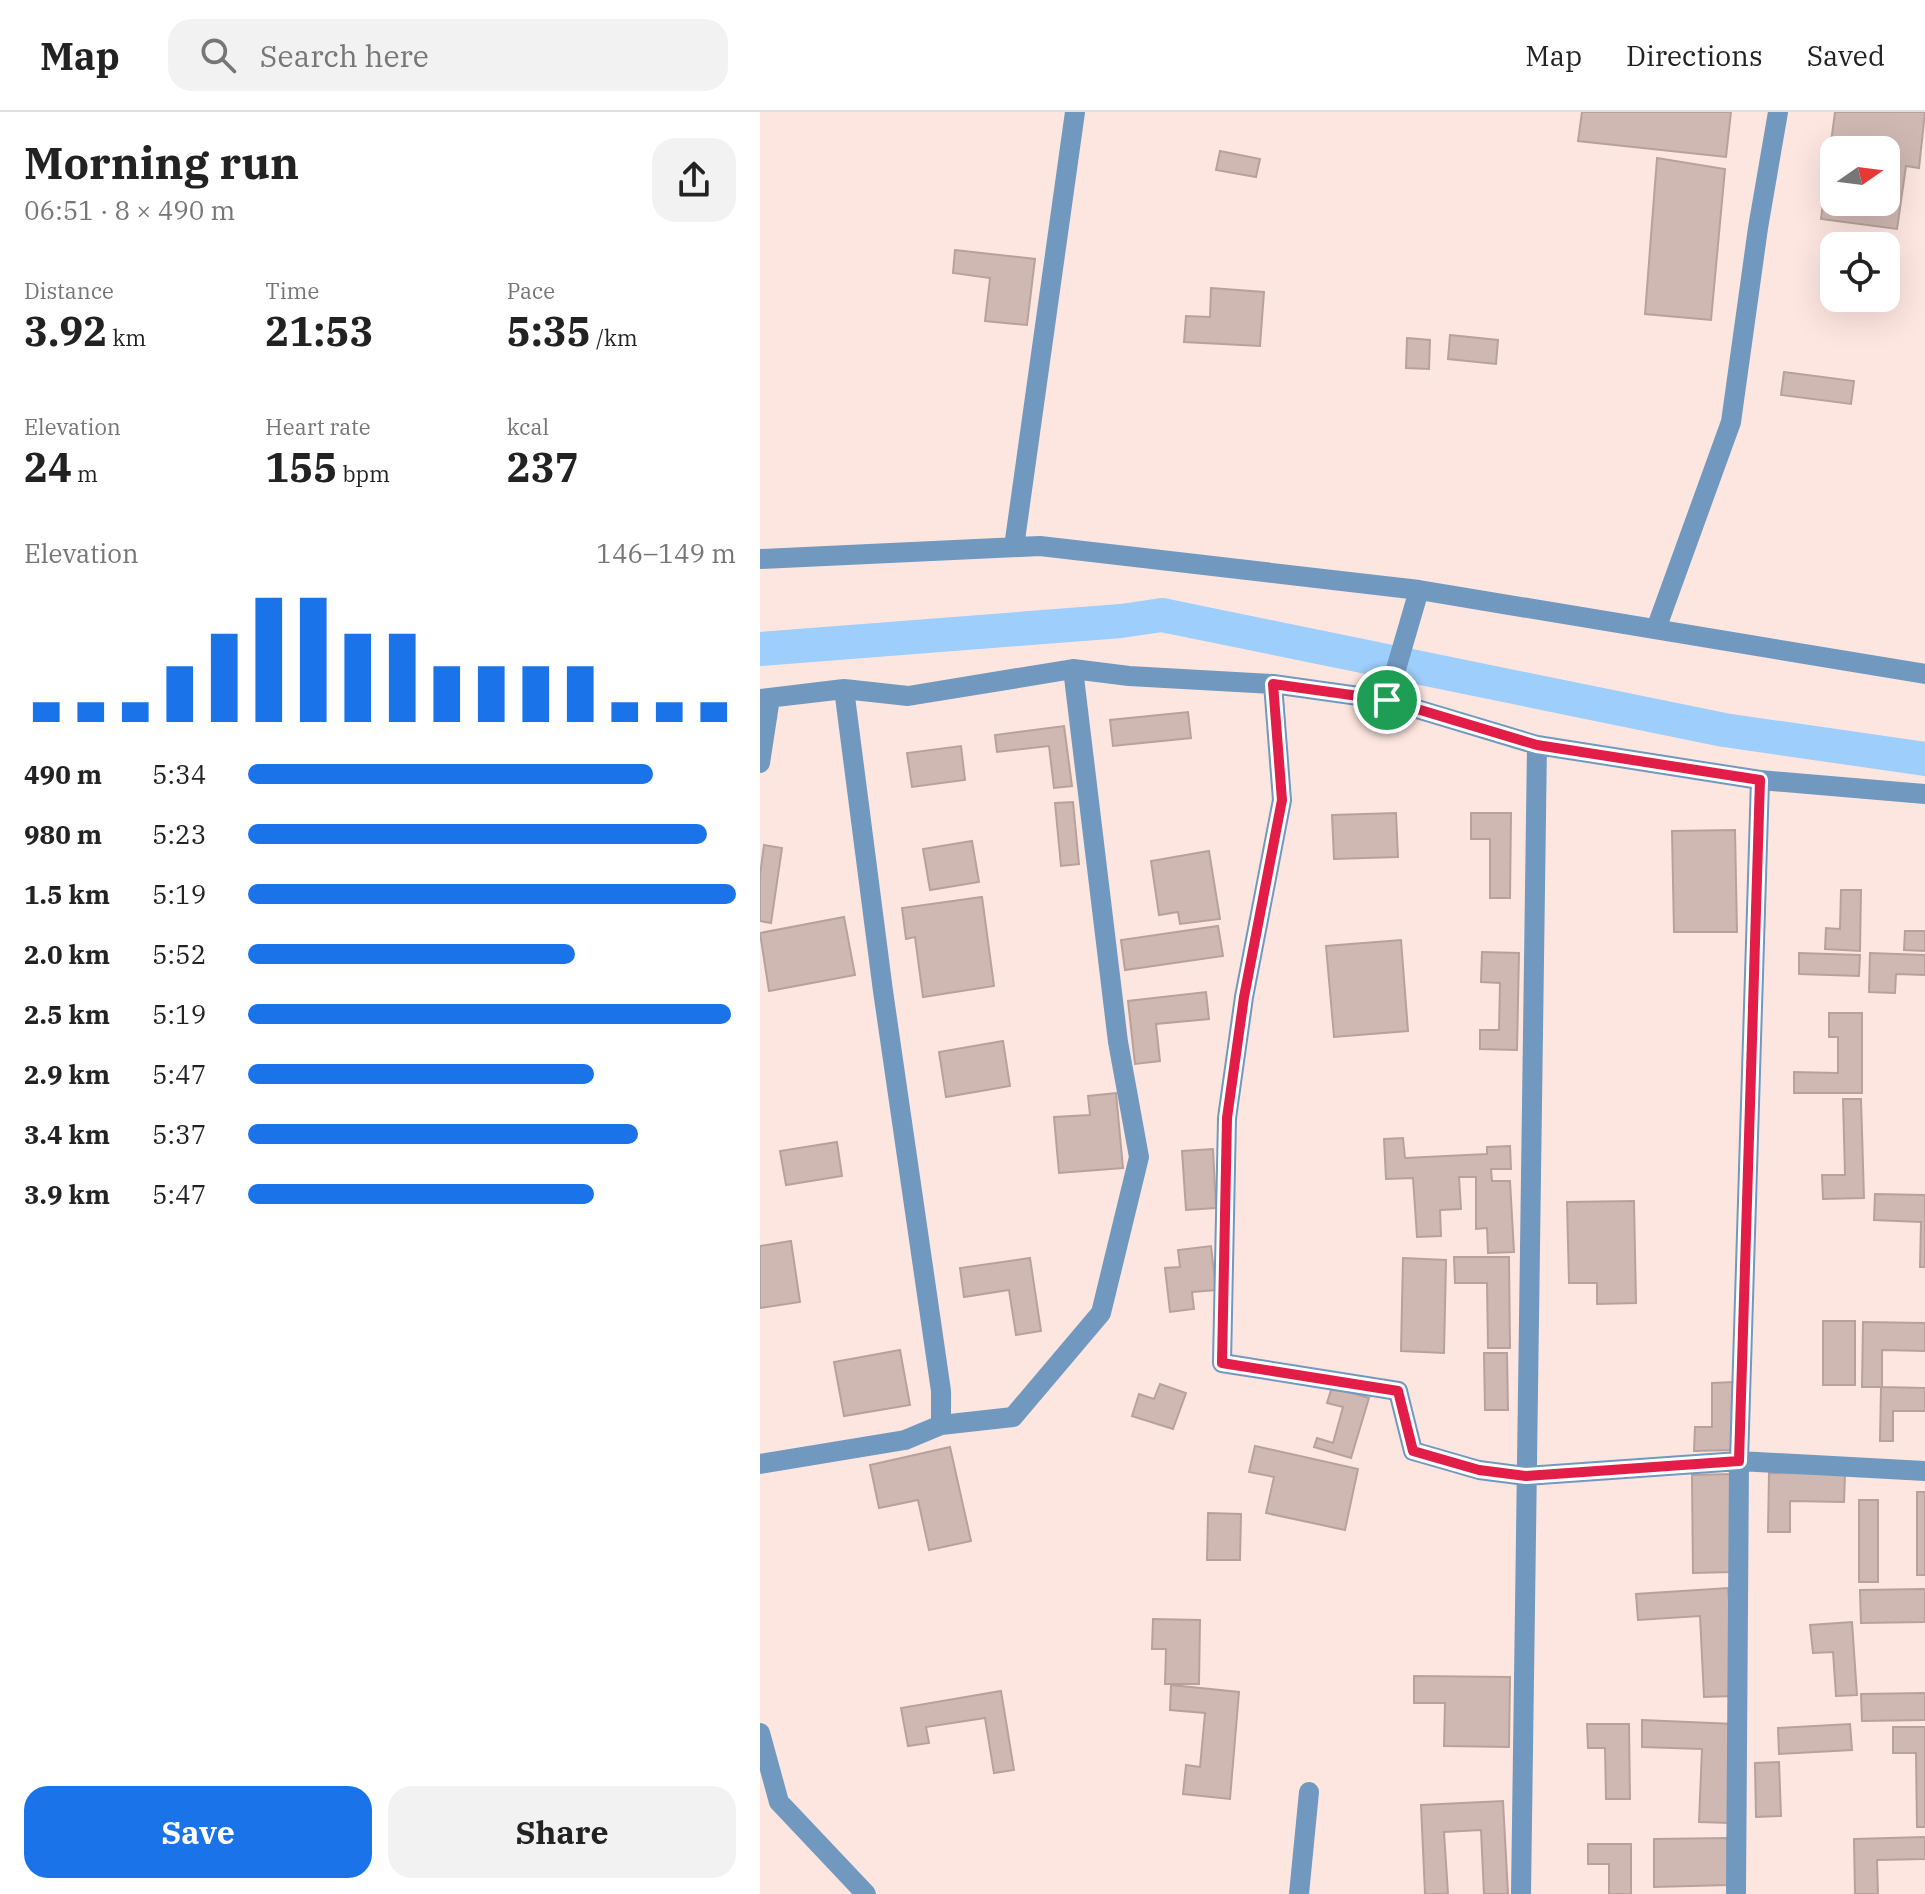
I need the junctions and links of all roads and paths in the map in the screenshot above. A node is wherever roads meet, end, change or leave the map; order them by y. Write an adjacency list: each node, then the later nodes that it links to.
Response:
1 (1075, 112): 3 (street)
2 (1778, 112): 6 (street)
3 (1014, 547): 4 (street); 5 (street)
4 (760, 559)
5 (1419, 590): 6 (street); 12 (street)
6 (1656, 629): 8 (street)
7 (1073, 669): 9 (street); 10 (street); 17 (street)
8 (1925, 674)
9 (1273, 684): 12 (street); 21 (street)
10 (844, 689): 11 (street); 17 (street)
11 (765, 698): 14 (street)
12 (1387, 700): 13 (street)
13 (1537, 745): 15 (street); 21 (street)
14 (760, 763)
15 (1760, 780): 16 (street); 18 (street)
16 (1925, 794)
17 (941, 1425): 19 (street)
18 (1739, 1461): 20 (street); 21 (street); 27 (street)
19 (760, 1464)
20 (1925, 1471)
21 (1526, 1476): 26 (street)
22 (760, 1733): 24 (street)
23 (1309, 1792): 25 (street)
24 (866, 1894)
25 (1299, 1894)
26 (1521, 1894)
27 (1736, 1894)

